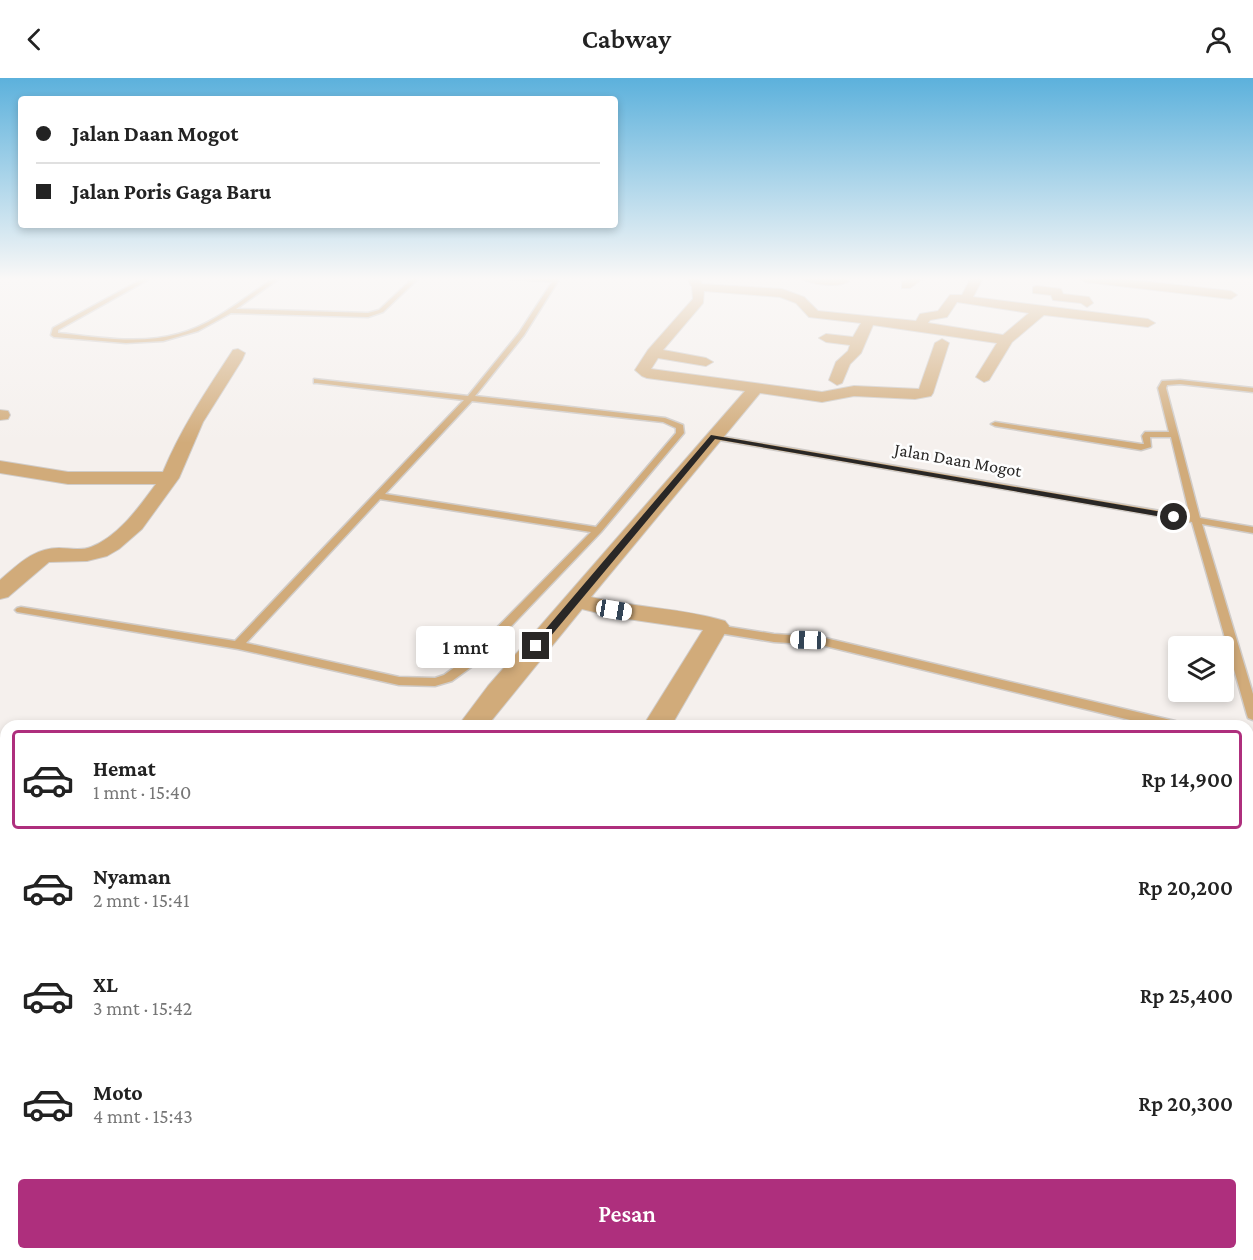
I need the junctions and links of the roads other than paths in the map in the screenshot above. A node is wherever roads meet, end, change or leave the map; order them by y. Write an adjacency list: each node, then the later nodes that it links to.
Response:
1 (54, 333): 2 (lane)
2 (187, 333)
3 (523, 333): 20 (lane)
4 (668, 333): 13 (street)
5 (862, 333): 10 (street)
6 (964, 333): 9 (street)
7 (1014, 333): 9 (street)
8 (826, 338): 10 (street)
9 (1006, 340): 15 (street)
10 (858, 342): 16 (street)
11 (942, 344): 18 (street)
12 (238, 353): 25 (street)
13 (653, 353): 14 (street); 18 (street)
14 (706, 362)
15 (984, 376)
16 (837, 380)
17 (317, 381): 20 (lane)
18 (756, 388): 23 (street)
19 (1253, 390): 22 (lane)
20 (471, 397): 26 (lane); 28 (lane)
21 (995, 424): 22 (lane)
22 (1174, 435): 27 (lane)
23 (713, 437): 27 (lane, Jalan Daan Mogot); 31 (street)
24 (0, 467): 25 (street)
25 (170, 478): 30 (street)
26 (377, 496): 28 (lane); 34 (lane)
27 (1196, 520): 29 (lane, Jalan Daan Mogot); 35 (lane)
28 (598, 530): 34 (lane)
29 (1253, 530)
30 (0, 592)
31 (576, 600): 33 (street); 36 (street)
32 (21, 610): 34 (lane)
33 (717, 629): 37 (street); 38 (lane)
34 (238, 645)
35 (1253, 716)
36 (477, 720)
37 (661, 720)
38 (1150, 720)

